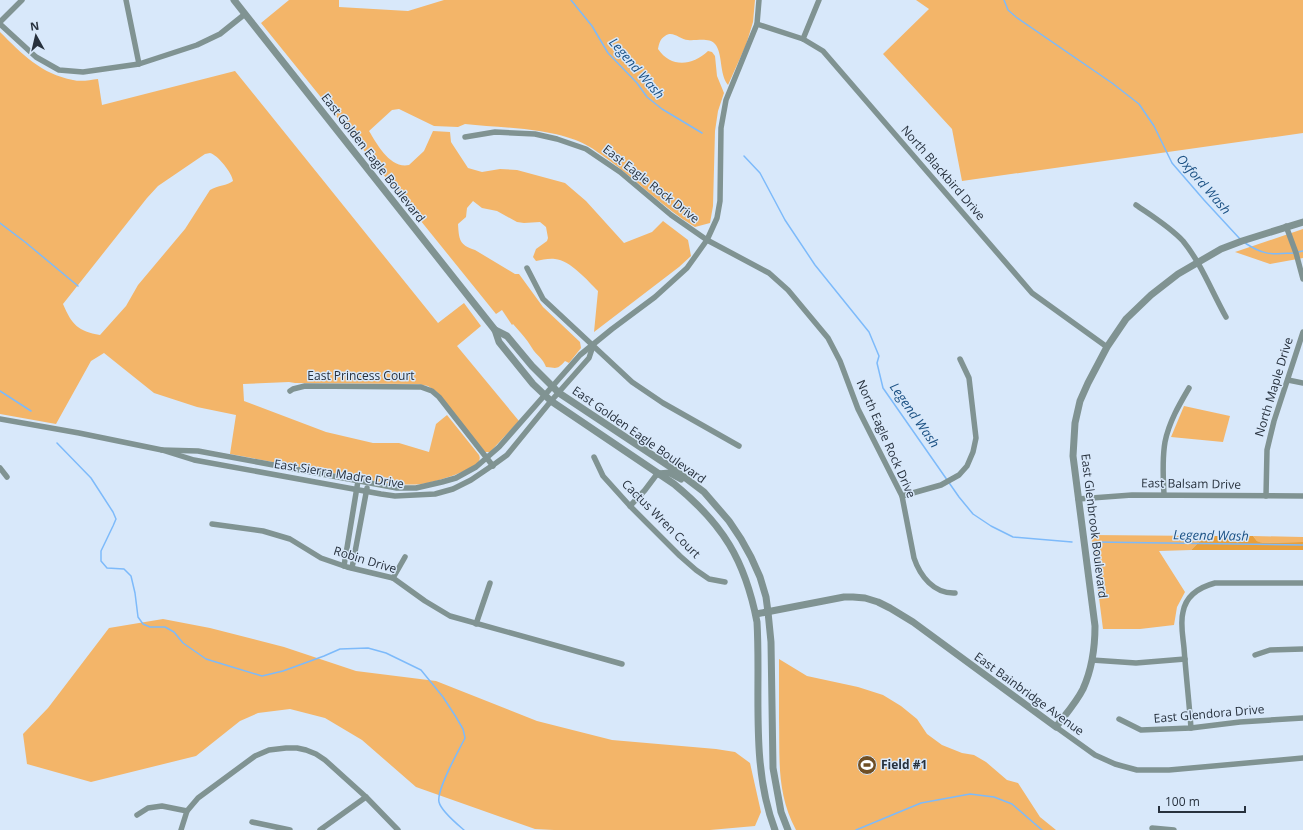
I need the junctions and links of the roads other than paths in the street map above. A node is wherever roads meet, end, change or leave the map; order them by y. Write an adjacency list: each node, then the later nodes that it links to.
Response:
1 (22, 0): 7 (street)
2 (126, 0): 10 (street)
3 (234, 0): 6 (street, East Golden Eagle Boulevard)
4 (759, 0): 8 (street, East Sierra Madre Drive)
5 (819, 0): 9 (street)
6 (245, 14): 10 (street); 21 (street, East Golden Eagle Boulevard)
7 (0, 23): 10 (street)
8 (757, 24): 9 (street, North Blackbird Drive); 15 (street, East Sierra Madre Drive)
9 (803, 39): 24 (street, North Blackbird Drive)
10 (139, 64)
11 (465, 137): 15 (street, East Eagle Rock Drive)
12 (1136, 205): 16 (street)
13 (1303, 222): 14 (street, East Glenbrook Boulevard)
14 (1286, 226): 16 (street, East Glenbrook Boulevard); 19 (street)
15 (707, 240): 18 (street, East Eagle Rock Drive); 23 (street, East Sierra Madre Drive)
16 (1197, 262): 20 (street); 24 (street, East Glenbrook Boulevard)
17 (527, 268): 23 (street)
18 (769, 273): 49 (street, North Eagle Rock Drive)
19 (1303, 279)
20 (1226, 317)
21 (495, 330): 28 (street, East Golden Eagle Boulevard); 32 (street, East Golden Eagle Boulevard)
22 (1303, 332): 26 (street, North Maple Drive)
23 (593, 346): 28 (street, East Sierra Madre Drive); 31 (street, East Sierra Madre Drive); 35 (street)
24 (1107, 347): 52 (street, East Glenbrook Boulevard)
25 (960, 360): 49 (street)
26 (1288, 380): 27 (street); 50 (street, North Maple Drive)
27 (1303, 384)
28 (553, 387): 31 (street, East Golden Eagle Boulevard); 32 (street, East Sierra Madre Drive)
29 (1189, 388): 48 (street)
30 (290, 391): 38 (street, East Princess Court)
31 (559, 393): 33 (street, East Sierra Madre Drive); 47 (street, East Golden Eagle Boulevard)
32 (545, 395): 33 (street, East Golden Eagle Boulevard); 38 (street, East Sierra Madre Drive)
33 (551, 401): 39 (street, East Sierra Madre Drive); 41 (street, East Golden Eagle Boulevard)
34 (0, 419): 36 (street, East Sierra Madre Drive)
35 (738, 446)
36 (162, 450): 43 (street, East Sierra Madre Drive); 45 (street, East Sierra Madre Drive)
37 (594, 457): 53 (street, Cactus Wren Court)
38 (486, 459): 39 (street, East Princess Court); 44 (street, East Sierra Madre Drive)
39 (492, 466): 46 (street, East Sierra Madre Drive)
40 (0, 468): 42 (street)
41 (657, 474): 47 (street); 53 (street); 64 (street, East Golden Eagle Boulevard)
42 (7, 477)
43 (358, 481): 44 (street, East Sierra Madre Drive); 45 (street)
44 (368, 483): 46 (street)
45 (357, 490): 46 (street, East Sierra Madre Drive); 56 (street)
46 (367, 492): 57 (street)
47 (704, 492): 63 (street, East Golden Eagle Boulevard)
48 (1164, 494): 50 (street, East Balsam Drive); 52 (street, East Balsam Drive)
49 (902, 496): 62 (street, North Eagle Rock Drive)
50 (1266, 496): 51 (street, East Balsam Drive)
51 (1303, 496)
52 (1078, 499): 69 (street, East Glenbrook Boulevard)
53 (630, 506): 59 (street, Cactus Wren Court)
54 (212, 524): 56 (street, Robin Drive)
55 (405, 557): 58 (street)
56 (344, 566): 57 (street, Robin Drive)
57 (352, 568): 58 (street, Robin Drive)
58 (393, 578): 65 (street, Robin Drive)
59 (725, 582)
60 (1303, 582): 68 (street)
61 (490, 583): 65 (street)
62 (955, 593)
63 (768, 612): 64 (street, East Bainbridge Avenue); 73 (street, East Bainbridge Avenue); 86 (street, East Golden Eagle Boulevard)
64 (756, 614): 85 (street, East Golden Eagle Boulevard)
65 (476, 624): 70 (street, Robin Drive)
66 (1303, 649): 67 (street)
67 (1255, 655)
68 (1185, 659): 69 (street); 74 (street)
69 (1092, 660): 73 (street, East Glenbrook Boulevard)
70 (622, 664)
71 (1303, 718): 74 (street, East Glendora Drive)
72 (1119, 720): 74 (street, East Glendora Drive)
73 (1056, 727): 75 (street, East Bainbridge Avenue)
74 (1192, 728)
75 (1303, 758)
76 (366, 797): 77 (street); 83 (street); 84 (street)
77 (187, 811): 78 (street); 81 (street)
78 (137, 815)
79 (252, 822): 82 (street)
80 (1152, 828): 87 (street)
81 (181, 830)
82 (290, 830)
83 (320, 830)
84 (398, 830)
85 (775, 830)
86 (788, 830)
87 (1174, 830)

